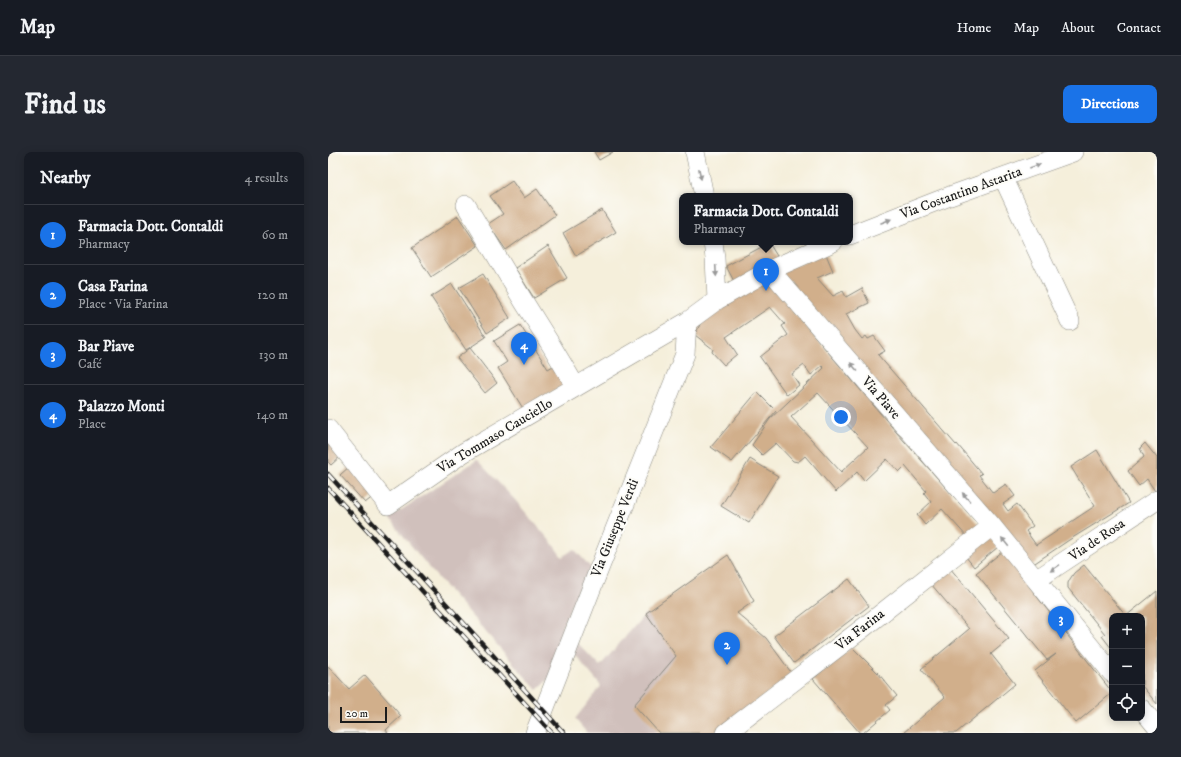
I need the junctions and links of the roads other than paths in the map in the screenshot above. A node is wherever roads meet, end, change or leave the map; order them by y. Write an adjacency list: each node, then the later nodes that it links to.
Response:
1 (695, 152): 4 (street, one-way to 4)
2 (1062, 154): 3 (street, Via Costantino Astarita, one-way to 2)
3 (1003, 177): 6 (street, Via Costantino Astarita, one-way to 3); 11 (street)
4 (703, 193)
5 (466, 205): 13 (street)
6 (853, 234)
7 (714, 245): 10 (street, one-way to 10)
8 (826, 245): 9 (street)
9 (770, 270): 10 (street); 16 (street, Via Piave, one-way to 9)
10 (717, 300): 12 (street)
11 (1070, 321)
12 (687, 322): 13 (street, Via Tommaso Cauciello); 21 (street, Via Giuseppe Verdi)
13 (576, 387): 14 (street, Via Tommaso Cauciello)
14 (328, 429)
15 (1157, 500): 17 (street, Via de Rosa, one-way to 17)
16 (992, 526): 17 (street, Via Piave, one-way to 16); 22 (street, Via Farina)
17 (1036, 580): 18 (street, Via Piave)
18 (1109, 669)
19 (1145, 713): 20 (street)
20 (1157, 727)
21 (535, 733)
22 (726, 733)

